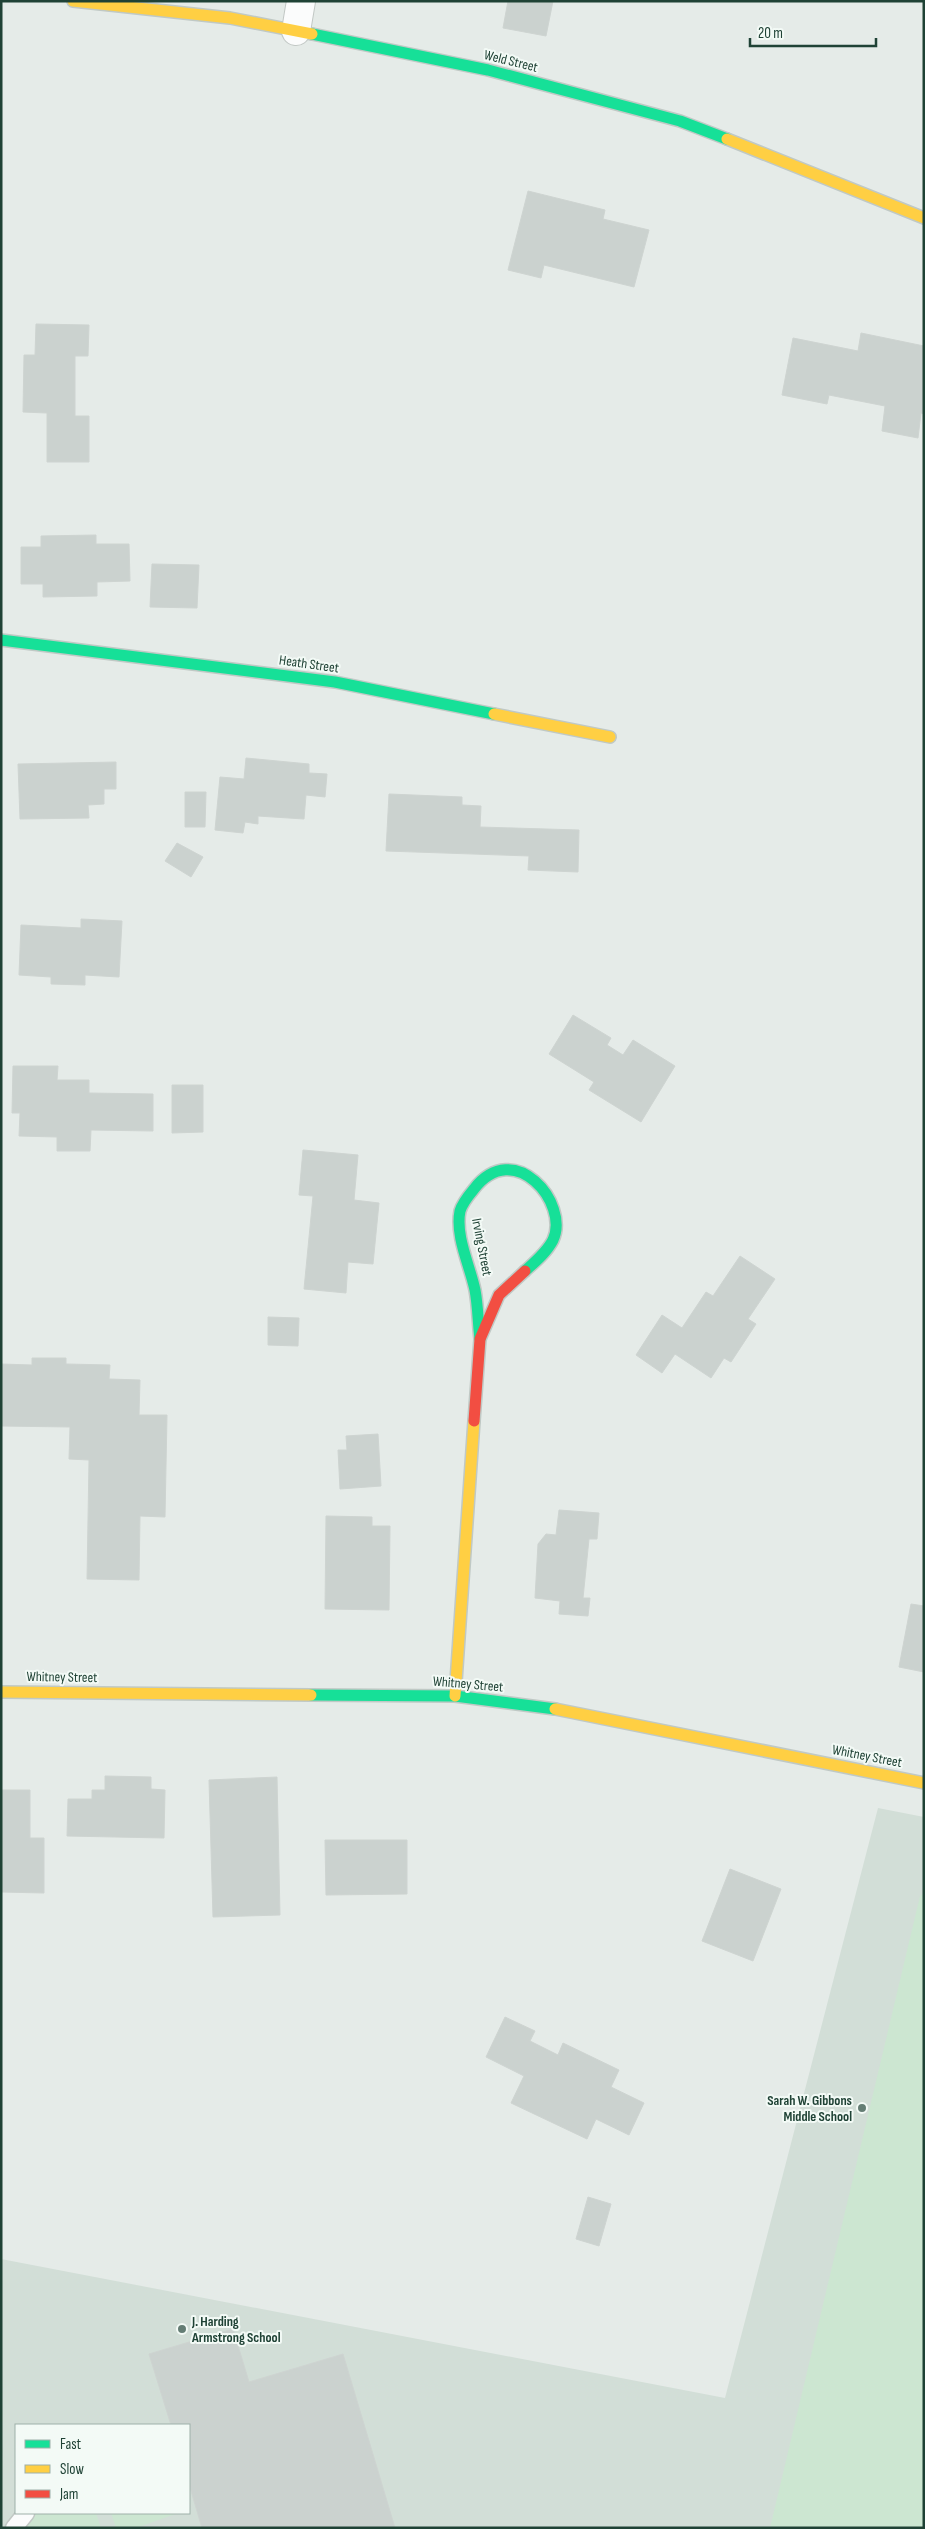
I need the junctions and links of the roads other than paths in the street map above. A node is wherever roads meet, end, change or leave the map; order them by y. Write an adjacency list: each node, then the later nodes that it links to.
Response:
1 (73, 1): 3 (street, Weld Street)
2 (301, 1): 4 (street)
3 (178, 7): 4 (street, Weld Street)
4 (296, 31): 5 (street, Weld Street)
5 (924, 218)
6 (1, 640): 7 (street, Heath Street)
7 (610, 737)
8 (480, 1339): 8 (street, Irving Street); 10 (street, Irving Street)
9 (1, 1692): 10 (street, Whitney Street)
10 (455, 1696): 11 (street, Whitney Street)
11 (924, 1783)
12 (25, 2514): 13 (lane)
13 (14, 2528)

